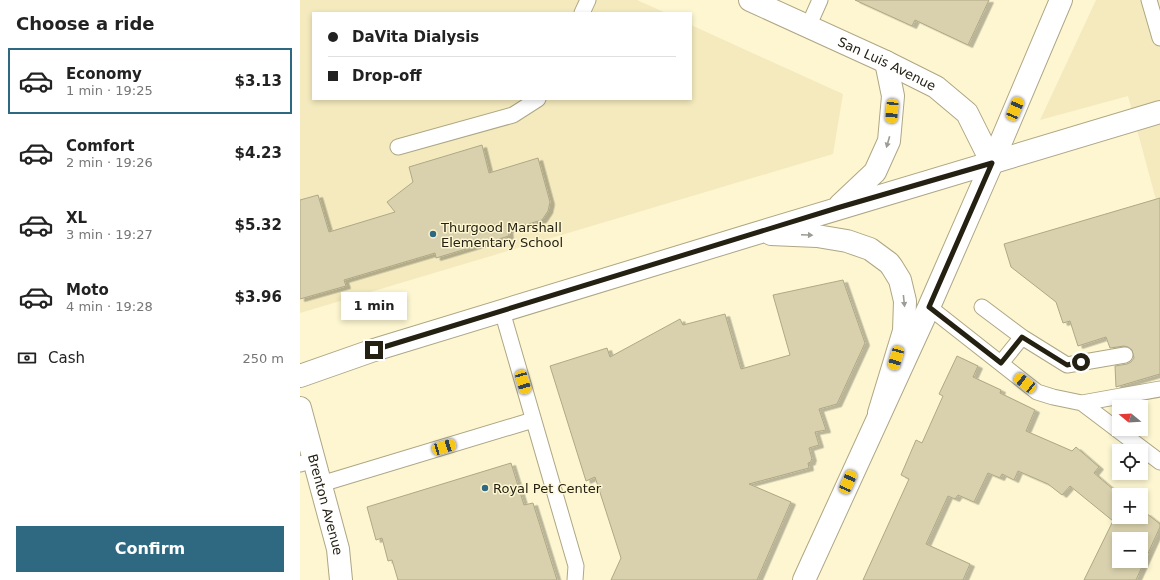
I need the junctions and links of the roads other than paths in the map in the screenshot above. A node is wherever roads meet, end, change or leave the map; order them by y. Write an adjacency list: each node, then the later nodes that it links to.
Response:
1 (588, 0): 6 (lane)
2 (750, 0): 7 (main road, San Luis Avenue)
3 (820, 0): 7 (lane)
4 (1061, 0): 13 (main road)
5 (1149, 0): 8 (lane)
6 (582, 12)
7 (808, 27): 9 (main road, San Luis Avenue)
8 (1160, 38)
9 (886, 62): 13 (main road, San Luis Avenue); 14 (main road, one-way to 14)
10 (536, 100): 12 (lane)
11 (1160, 112): 13 (main road)
12 (398, 147)
13 (992, 163): 14 (main road); 16 (main road)
14 (837, 208): 15 (main road)
15 (754, 234): 18 (main road); 26 (main road, one-way to 26)
16 (929, 307): 21 (lane); 26 (main road)
17 (982, 307): 19 (lane)
18 (502, 311): 22 (main road); 27 (lane)
19 (1022, 337): 20 (lane); 21 (lane)
20 (1125, 355)
21 (1001, 363): 24 (lane)
22 (300, 376)
23 (1160, 389): 24 (lane)
24 (1082, 404): 29 (lane)
25 (300, 408): 28 (main road, Brenton Avenue)
26 (880, 413): 33 (main road)
27 (533, 420): 30 (lane); 32 (lane)
28 (307, 462): 30 (main road, Brenton Avenue)
29 (1160, 462)
30 (320, 484): 31 (main road, Brenton Avenue)
31 (341, 580)
32 (575, 580)
33 (804, 580)

